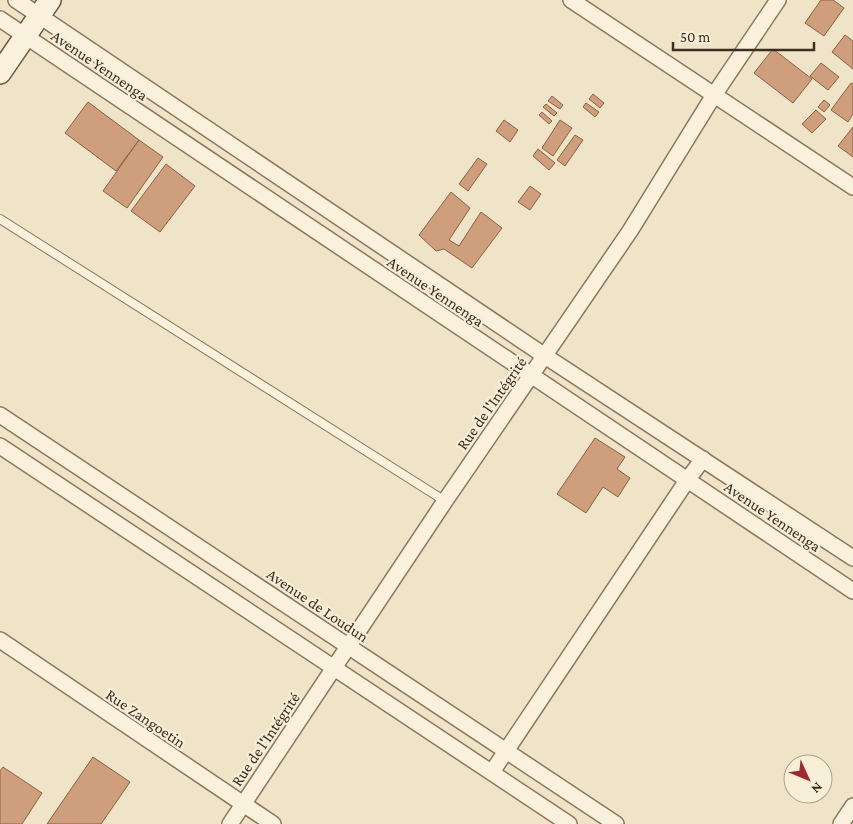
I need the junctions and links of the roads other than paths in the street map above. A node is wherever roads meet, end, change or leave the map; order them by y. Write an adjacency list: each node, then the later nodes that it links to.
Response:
1 (16, 0): 4 (street, Avenue Yennenga)
2 (571, 0): 8 (street)
3 (778, 0): 8 (street, Rue de l'Intégrité)
4 (45, 8): 6 (main road); 11 (street, Avenue Yennenga)
5 (0, 19): 6 (street, Avenue Yennenga)
6 (26, 36): 7 (main road); 12 (street, Avenue Yennenga)
7 (0, 73)
8 (714, 95): 9 (street); 11 (street, Rue de l'Intégrité)
9 (853, 187)
10 (0, 220): 17 (lane)
11 (546, 356): 12 (street, Rue de l'Intégrité); 15 (street, Avenue Yennenga)
12 (531, 376): 16 (street, Avenue Yennenga); 17 (street, Rue de l'Intégrité)
13 (0, 415): 20 (street, Avenue de Loudun)
14 (0, 446): 21 (street)
15 (703, 459): 16 (street); 18 (street, Avenue Yennenga)
16 (688, 479): 19 (street, Avenue Yennenga); 25 (street)
17 (445, 501): 23 (street, Rue de l'Intégrité)
18 (853, 558)
19 (853, 591)
20 (272, 596): 21 (street); 23 (street, Avenue de Loudun)
21 (257, 617): 24 (street)
22 (0, 640): 27 (street, Rue Zangoetin)
23 (348, 647): 24 (street, Rue de l'Intégrité); 25 (street, Avenue de Loudun)
24 (334, 668): 26 (street); 27 (street, Rue de l'Intégrité)
25 (506, 750): 26 (street); 32 (street, Avenue de Loudun)
26 (492, 772): 31 (street)
27 (243, 804): 29 (street, Rue de l'Intégrité); 30 (street, Rue Zangoetin)
28 (853, 806): 33 (street)
29 (230, 824)
30 (273, 824)
31 (569, 824)
32 (616, 824)
33 (841, 824)

